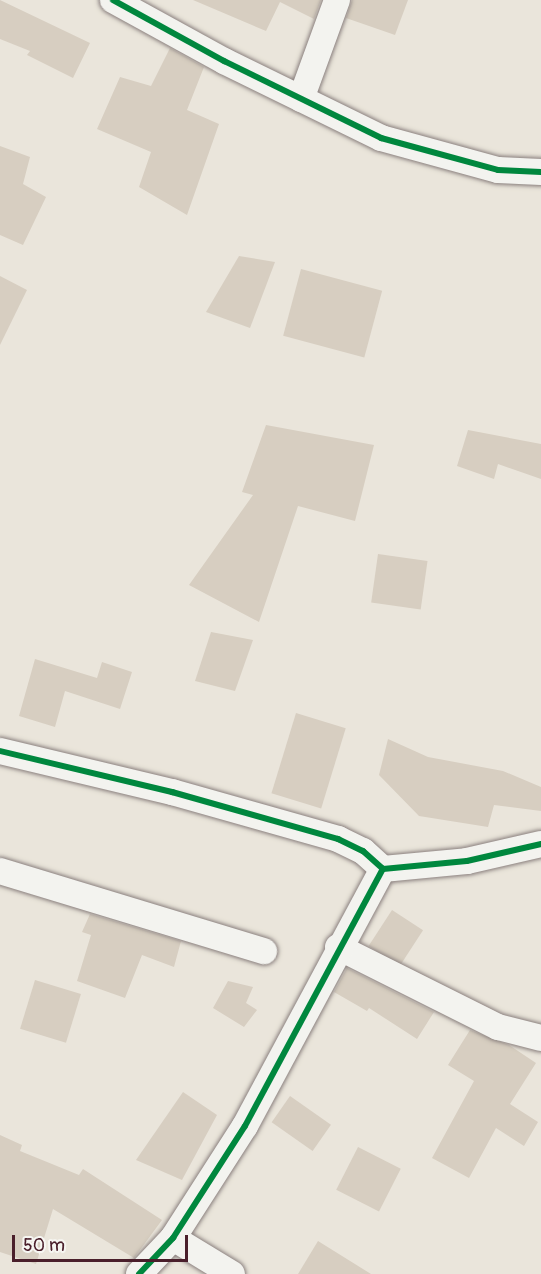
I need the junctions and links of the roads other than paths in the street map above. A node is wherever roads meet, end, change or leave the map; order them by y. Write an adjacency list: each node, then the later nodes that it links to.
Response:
1 (112, 0): 3 (street)
2 (337, 0): 3 (street)
3 (301, 99): 4 (street)
4 (541, 172)
5 (0, 751): 7 (street)
6 (541, 844): 7 (street)
7 (383, 869): 9 (street)
8 (0, 871): 10 (street)
9 (338, 947): 11 (street); 12 (street)
10 (264, 951)
11 (541, 1038)
12 (172, 1238): 13 (street); 14 (street)
13 (139, 1274)
14 (232, 1274)

